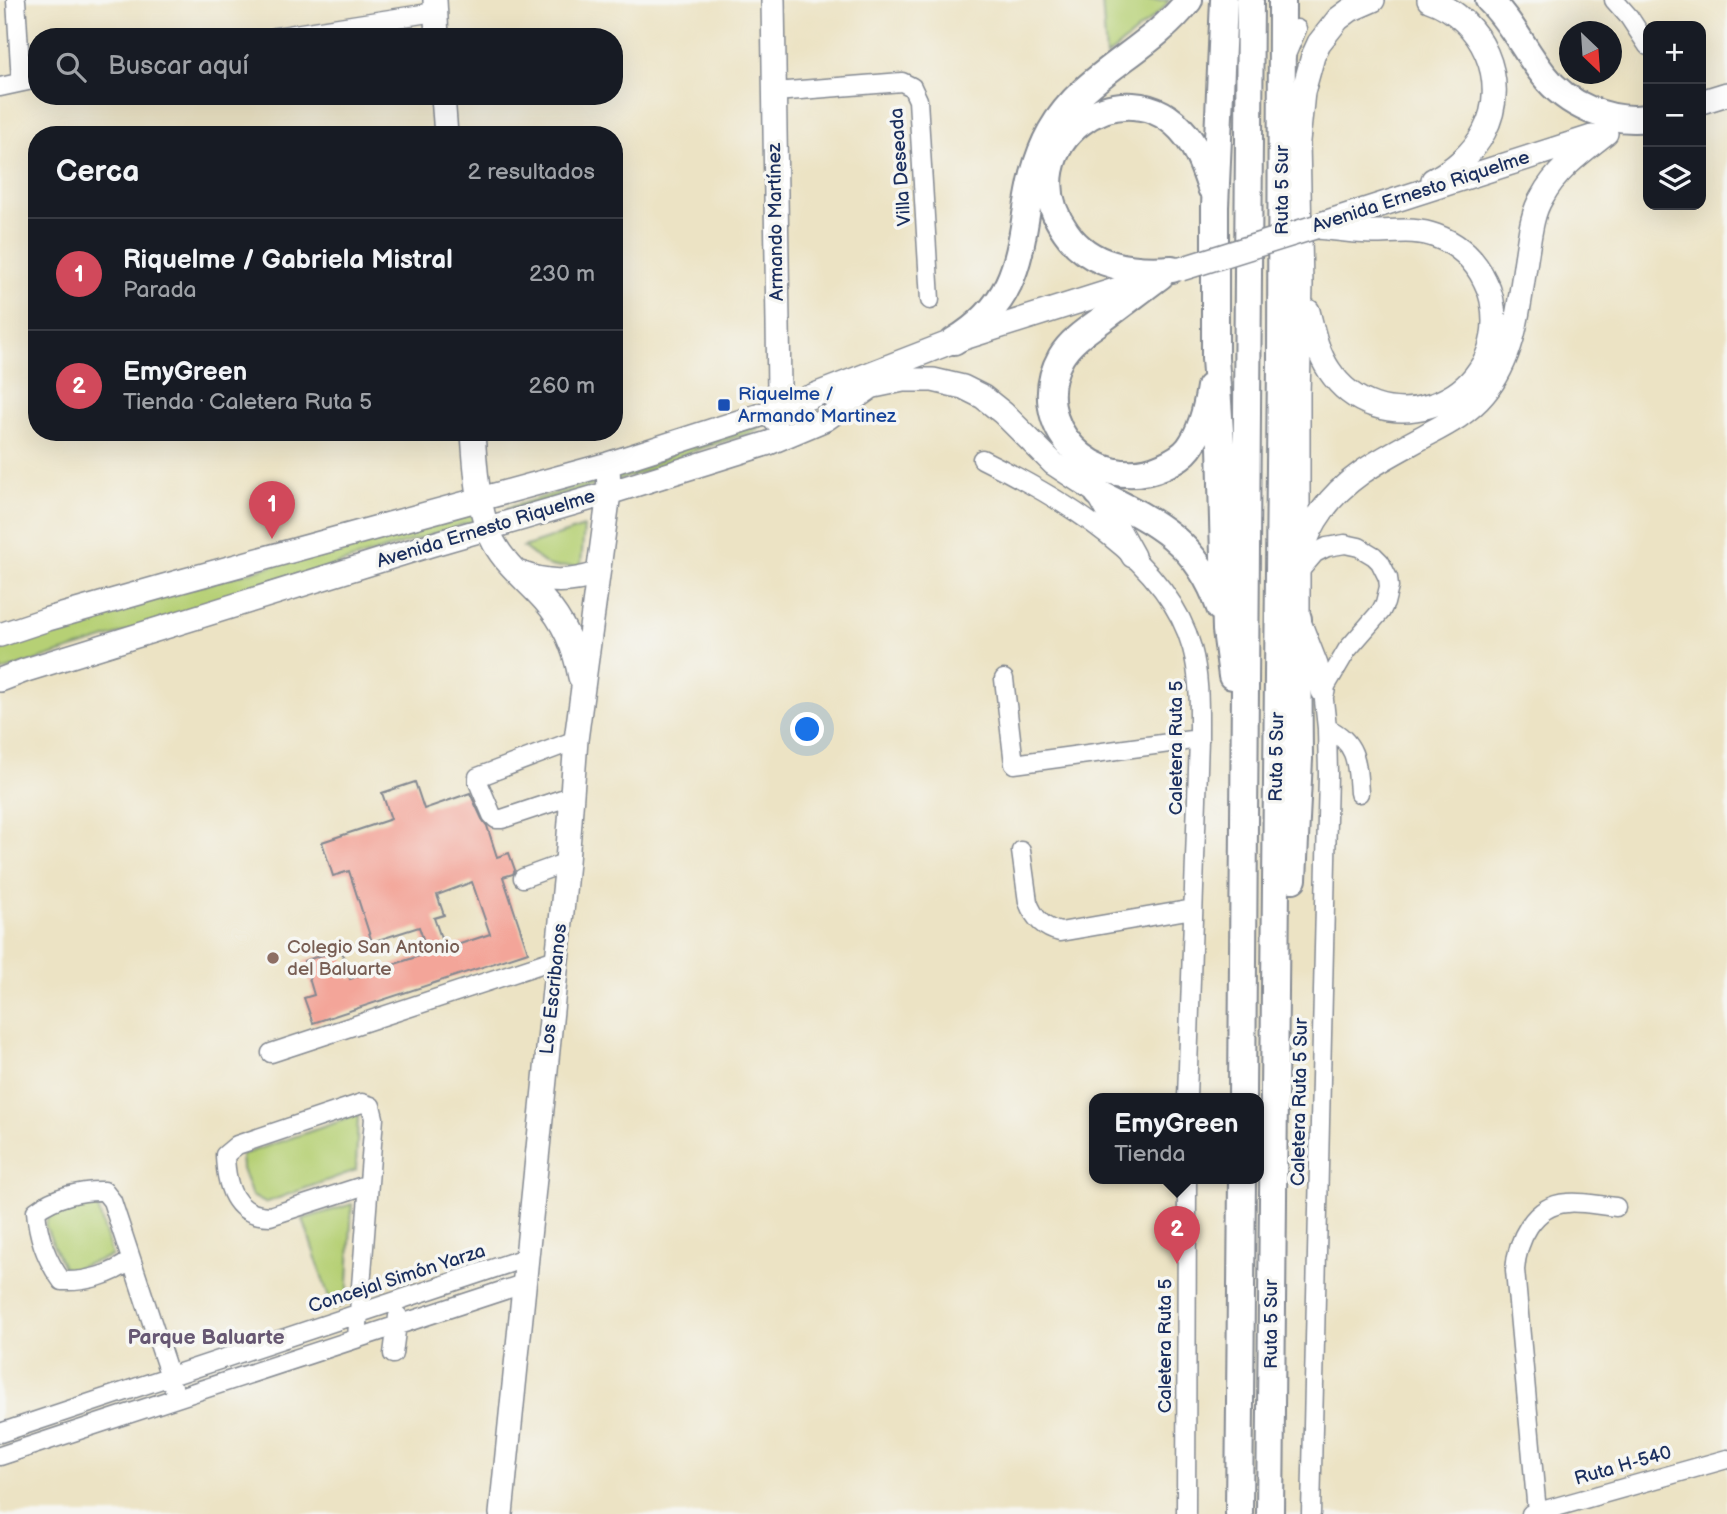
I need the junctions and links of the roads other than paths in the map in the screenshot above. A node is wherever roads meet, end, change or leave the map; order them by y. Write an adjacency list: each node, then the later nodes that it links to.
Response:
1 (16, 0): 18 (street)
2 (774, 0): 21 (main road, Armando Martínez)
3 (1189, 0): 36 (highway)
4 (1224, 0): 31 (highway)
5 (1250, 0): 38 (highway, Ruta 5 Sur)
6 (1282, 0): 17 (highway, Ruta 5 Sur)
7 (1298, 0): 15 (highway)
8 (1373, 0): 29 (main road)
9 (1429, 0): 30 (main road)
10 (1489, 0): 25 (highway)
11 (1614, 0): 16 (street)
12 (435, 6): 13 (street); 14 (main road)
13 (321, 28)
14 (436, 28)
15 (1297, 29): 17 (street); 29 (highway)
16 (1643, 38)
17 (1282, 64): 78 (highway, Ruta 5 Sur)
18 (28, 75)
19 (28, 81): 20 (street)
20 (0, 87)
21 (775, 92): 35 (street, Villa Deseada); 40 (main road, Armando Martínez)
22 (1727, 94): 23 (main road)
23 (1706, 100)
24 (444, 105): 27 (main road)
25 (1643, 118)
26 (1643, 120): 28 (main road, Avenida Ernesto Riquelme)
27 (445, 126)
28 (1606, 133): 30 (main road, Avenida Ernesto Riquelme); 52 (main road)
29 (1298, 141): 34 (main road)
30 (1388, 203): 32 (main road, Avenida Ernesto Riquelme)
31 (1215, 207): 33 (highway); 37 (highway)
32 (1315, 227): 33 (main road, Avenida Ernesto Riquelme, bridge); 34 (main road)
33 (1170, 272): 36 (main road, Avenida Ernesto Riquelme); 37 (highway)
34 (1301, 285): 52 (main road)
35 (930, 300)
36 (954, 341): 39 (main road, Avenida Ernesto Riquelme); 40 (main road, Avenida Ernesto Riquelme)
37 (1214, 358): 43 (highway)
38 (1247, 380): 43 (street); 64 (highway, Ruta 5 Sur)
39 (871, 387): 42 (main road, Avenida Ernesto Riquelme); 47 (main road)
40 (776, 410): 42 (main road, Armando Martínez); 45 (main road, Avenida Ernesto Riquelme)
41 (473, 441): 48 (main road)
42 (769, 443): 46 (main road, Avenida Ernesto Riquelme)
43 (1222, 446): 55 (highway)
44 (982, 459): 50 (street, Caletera Ruta 5)
45 (608, 464): 46 (main road, Los Escribanos); 48 (main road, Avenida Ernesto Riquelme)
46 (609, 493): 49 (main road, Avenida Ernesto Riquelme); 53 (main road, Los Escribanos)
47 (1098, 494): 50 (main road); 55 (highway)
48 (481, 498): 49 (main road); 56 (main road, Avenida Ernesto Riquelme)
49 (487, 528): 51 (main road); 58 (main road, Avenida Ernesto Riquelme)
50 (1133, 556): 62 (street, Caletera Ruta 5)
51 (517, 572): 53 (main road); 60 (main road)
52 (1298, 573): 54 (main road); 59 (street)
53 (597, 574): 60 (main road, Los Escribanos)
54 (1298, 618): 59 (main road); 78 (highway)
55 (1226, 630): 64 (highway)
56 (0, 635)
57 (1004, 679): 62 (street)
58 (0, 680)
59 (1323, 691): 61 (street, Caletera Ruta 5 Sur)
60 (582, 694): 63 (main road, Los Escribanos)
61 (1327, 728): 65 (street); 98 (street, Caletera Ruta 5 Sur)
62 (1199, 738): 70 (street, Caletera Ruta 5)
63 (576, 740): 66 (main road, Los Escribanos); 66 (street)
64 (1245, 750): 74 (highway, Ruta 5 Sur)
65 (1359, 793)
66 (571, 796): 68 (main road, Los Escribanos)
67 (1021, 852): 70 (street)
68 (567, 862): 69 (street); 71 (main road, Los Escribanos)
69 (523, 878)
70 (1193, 909): 73 (street, Caletera Ruta 5)
71 (556, 959): 72 (street); 80 (main road, Los Escribanos)
72 (271, 1053)
73 (1187, 1093)
74 (1242, 1093)
75 (369, 1184): 75 (street); 84 (street)
76 (1187, 1184): 95 (street, Caletera Ruta 5)
77 (1242, 1184): 96 (highway, Ruta 5 Sur)
78 (1272, 1192): 97 (highway, Ruta 5 Sur)
79 (1616, 1207): 93 (street)
80 (528, 1257): 82 (main road, Los Escribanos); 83 (street, Concejal Simón Yarza)
81 (131, 1260): 81 (street); 88 (street)
82 (526, 1283): 85 (street); 94 (main road, Los Escribanos)
83 (399, 1300): 84 (street, Concejal Simón Yarza); 85 (street)
84 (358, 1314): 86 (street); 88 (street, Concejal Simón Yarza)
85 (397, 1325): 86 (street); 87 (street)
86 (356, 1338): 89 (street)
87 (393, 1354)
88 (170, 1377): 89 (street); 90 (street, Concejal Simón Yarza)
89 (177, 1398): 91 (street)
90 (0, 1433)
91 (0, 1456)
92 (1727, 1459): 93 (street, Ruta H-540)
93 (1534, 1513)
94 (501, 1514)
95 (1186, 1514)
96 (1239, 1514)
97 (1270, 1514)
98 (1311, 1514)

